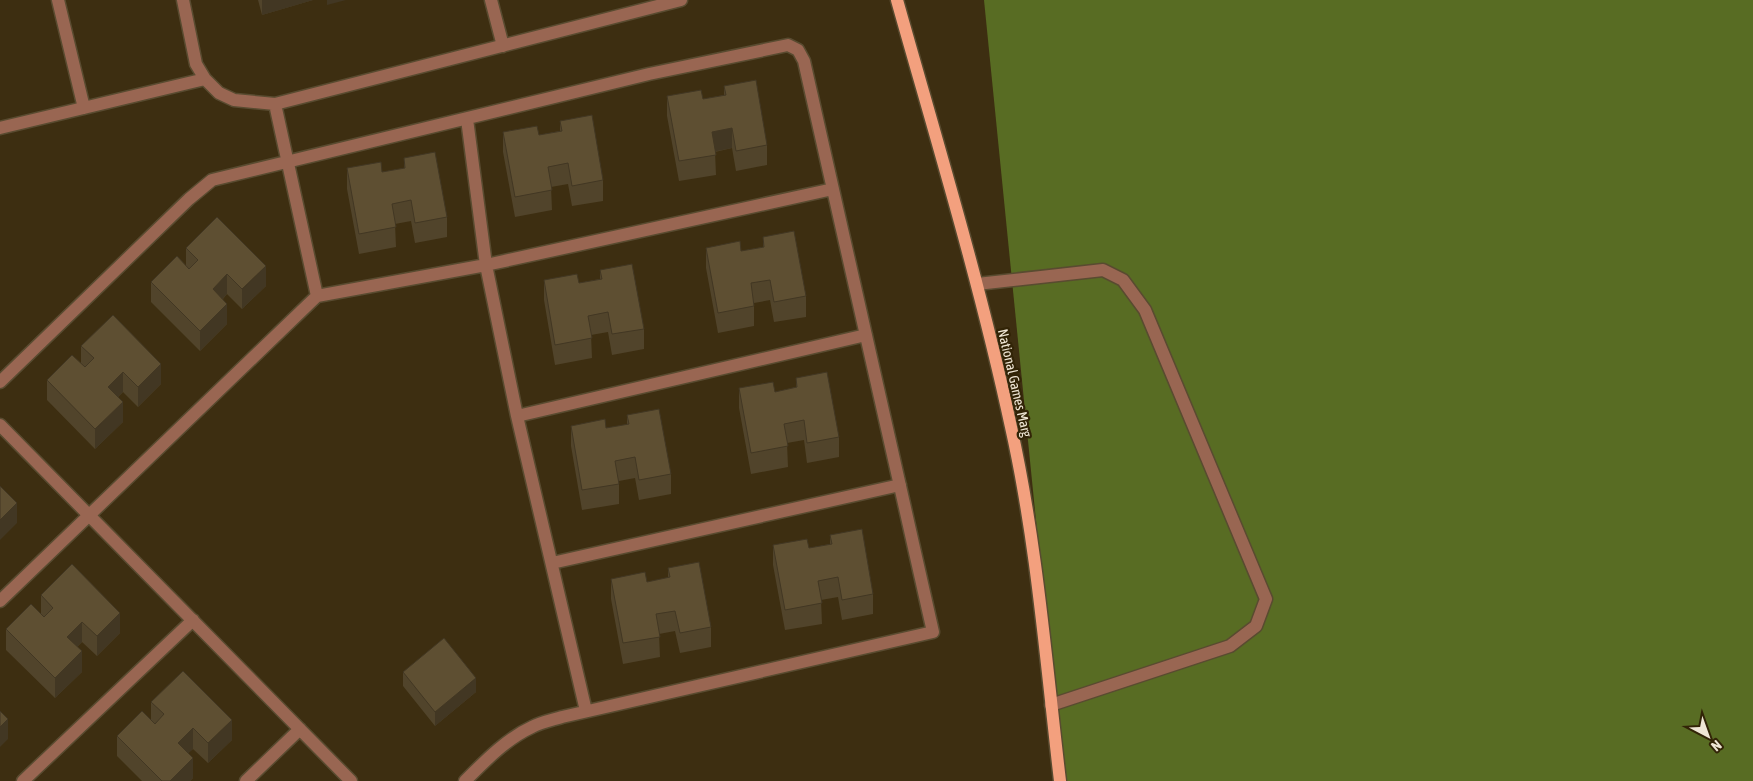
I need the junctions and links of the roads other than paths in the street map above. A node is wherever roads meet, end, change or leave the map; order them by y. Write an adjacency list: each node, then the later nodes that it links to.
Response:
1 (58, 0): 9 (street)
2 (183, 0): 7 (street)
3 (491, 0): 6 (street)
4 (681, 0): 6 (street)
5 (897, 0): 15 (main road, National Games Marg)
6 (503, 46): 8 (street)
7 (205, 79): 8 (street); 9 (street)
8 (275, 104): 12 (street)
9 (84, 108): 11 (street)
10 (467, 119): 12 (street); 13 (street); 14 (street)
11 (0, 128)
12 (288, 162): 16 (street); 18 (street)
13 (833, 189): 14 (street); 17 (street)
14 (486, 265): 16 (street); 19 (street)
15 (977, 284): 26 (main road, National Games Marg); 26 (street)
16 (317, 296): 22 (street)
17 (866, 335): 19 (street); 21 (street)
18 (0, 382)
19 (517, 416): 23 (street)
20 (0, 425): 22 (street)
21 (900, 485): 23 (street); 27 (street)
22 (89, 515): 24 (street); 25 (street)
23 (552, 563): 27 (street)
24 (0, 601)
25 (193, 620): 28 (street); 29 (street)
26 (1051, 705): 33 (main road, National Games Marg)
27 (586, 711): 32 (street)
28 (300, 729): 30 (street); 31 (street)
29 (23, 781)
30 (246, 781)
31 (351, 781)
32 (465, 781)
33 (1060, 781)

